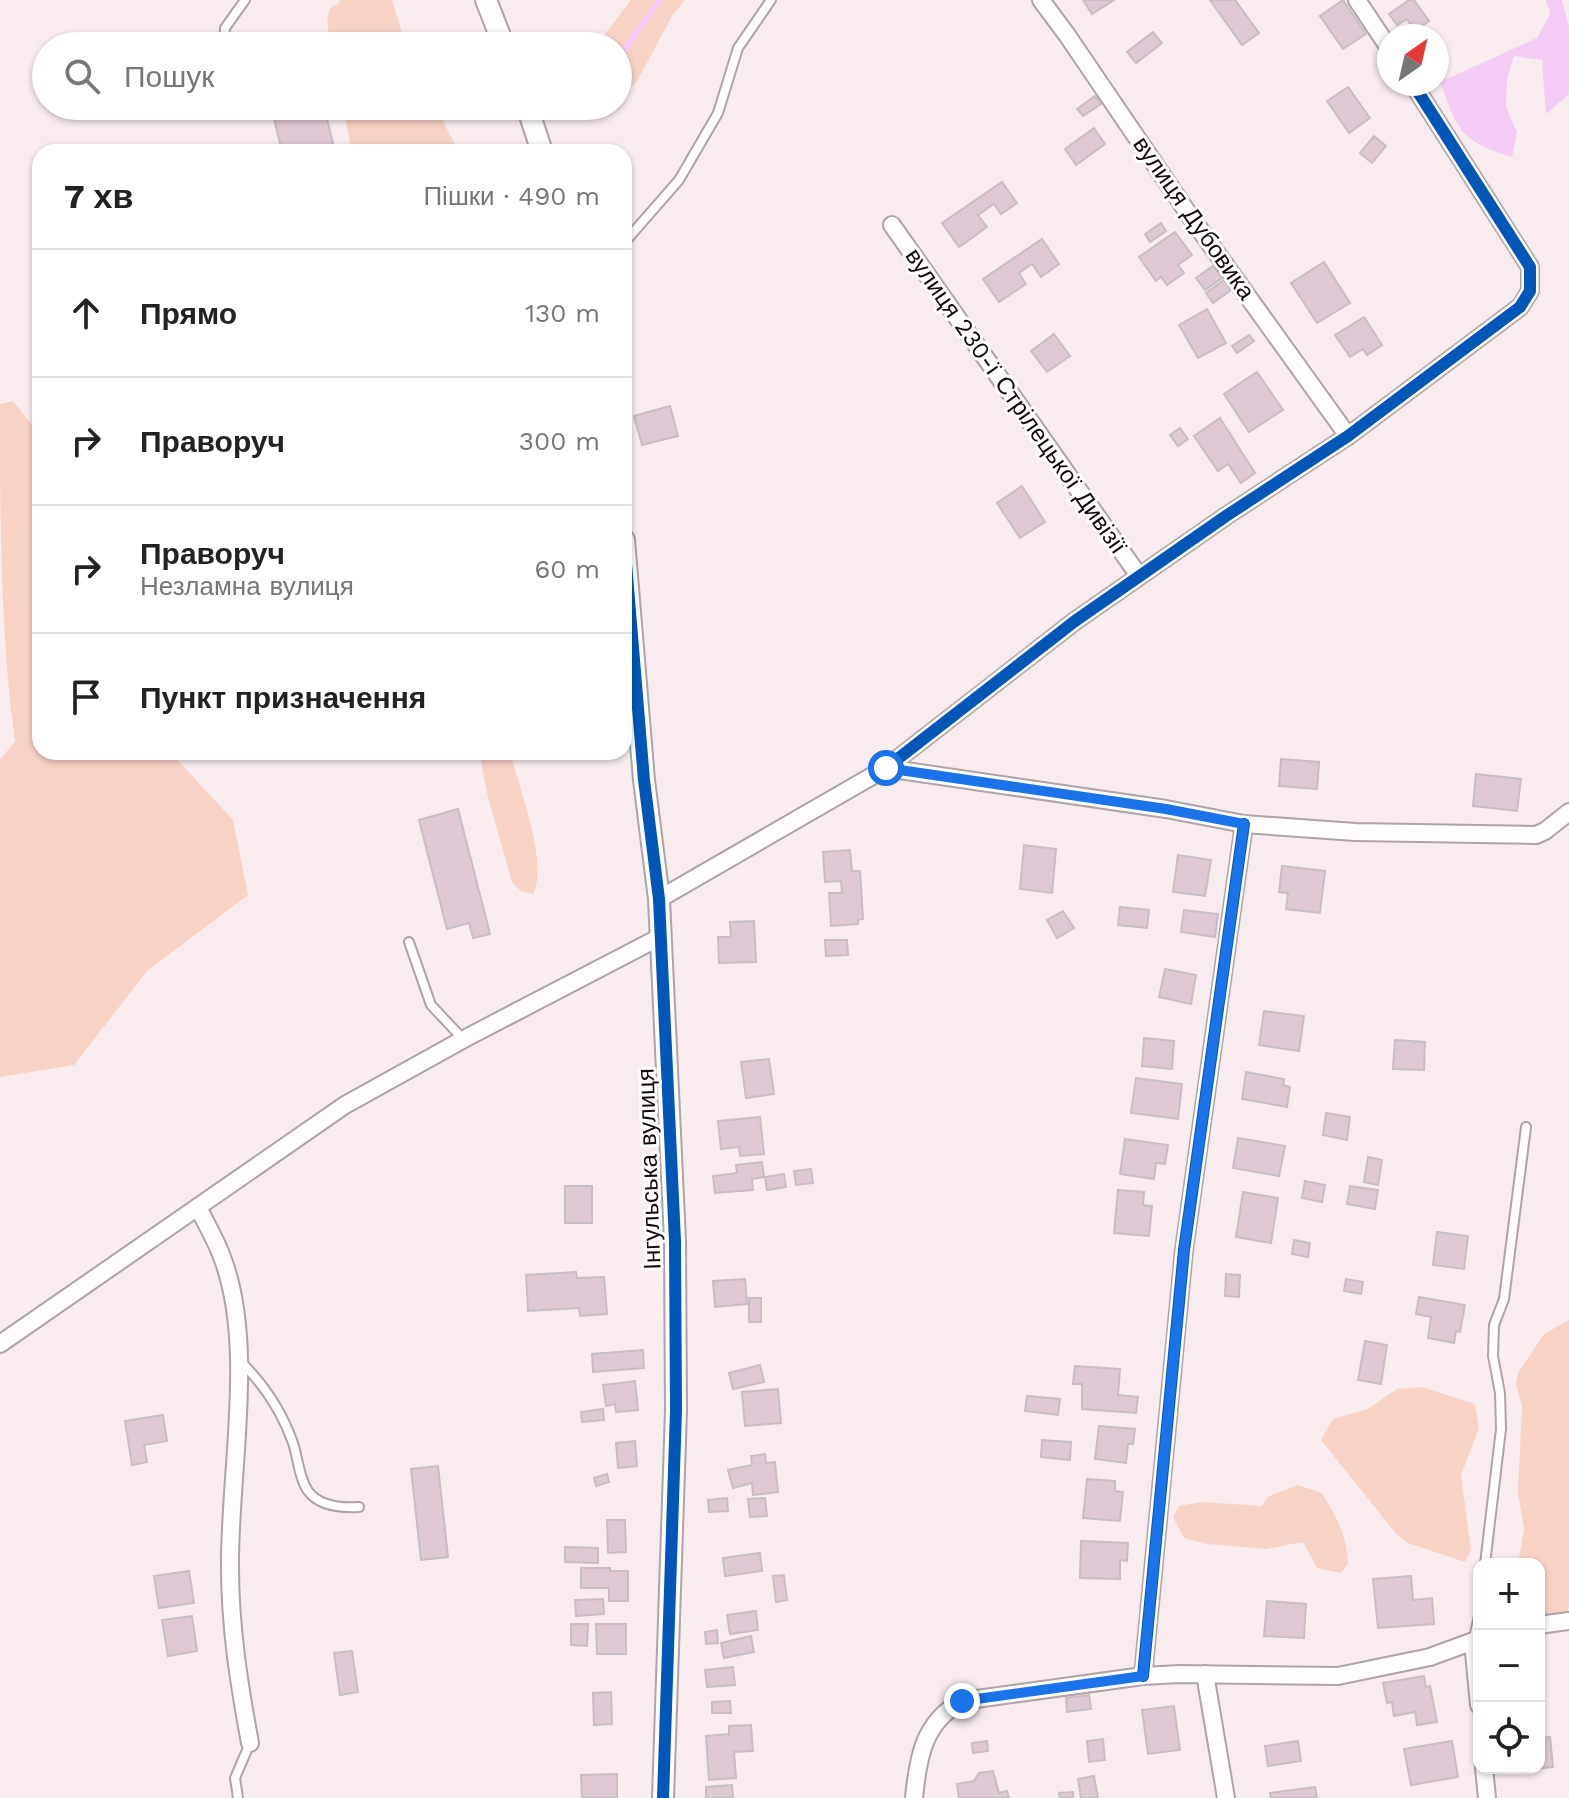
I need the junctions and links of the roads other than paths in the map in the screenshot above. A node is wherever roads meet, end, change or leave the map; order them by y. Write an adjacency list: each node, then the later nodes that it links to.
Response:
1 (245, 0): 7 (lane)
2 (486, 0): 8 (street)
3 (771, 0): 13 (lane)
4 (1041, 0): 14 (street, вулиця Дубовика)
5 (1357, 0): 6 (street)
6 (1377, 30)
7 (225, 32)
8 (499, 32)
9 (1421, 96): 14 (street)
10 (532, 120): 11 (street)
11 (539, 144)
12 (892, 225): 15 (street, вулиця 230-ї Стрілецької Дивізії)
13 (632, 234)
14 (1348, 436): 15 (street)
15 (1139, 576): 17 (street)
16 (632, 636): 20 (street, Інгульська вулиця)
17 (886, 768): 19 (street); 20 (street)
18 (1569, 812): 19 (street)
19 (1244, 824): 34 (street)
20 (659, 899): 21 (street, Інгульська вулиця)
21 (660, 937): 23 (street); 38 (street, Інгульська вулиця)
22 (409, 942): 23 (lane)
23 (464, 1039): 25 (street)
24 (1526, 1127): 29 (lane)
25 (198, 1207): 26 (street); 27 (street)
26 (0, 1344)
27 (239, 1359): 28 (lane); 35 (street)
28 (359, 1507)
29 (1486, 1558)
30 (1569, 1621): 31 (street)
31 (1545, 1624)
32 (1473, 1642): 33 (street)
33 (1205, 1674): 34 (street); 40 (street)
34 (1143, 1676): 39 (street)
35 (250, 1743): 37 (lane)
36 (1485, 1774): 41 (street)
37 (238, 1798)
38 (663, 1798)
39 (914, 1798)
40 (1226, 1798)
41 (1487, 1798)

